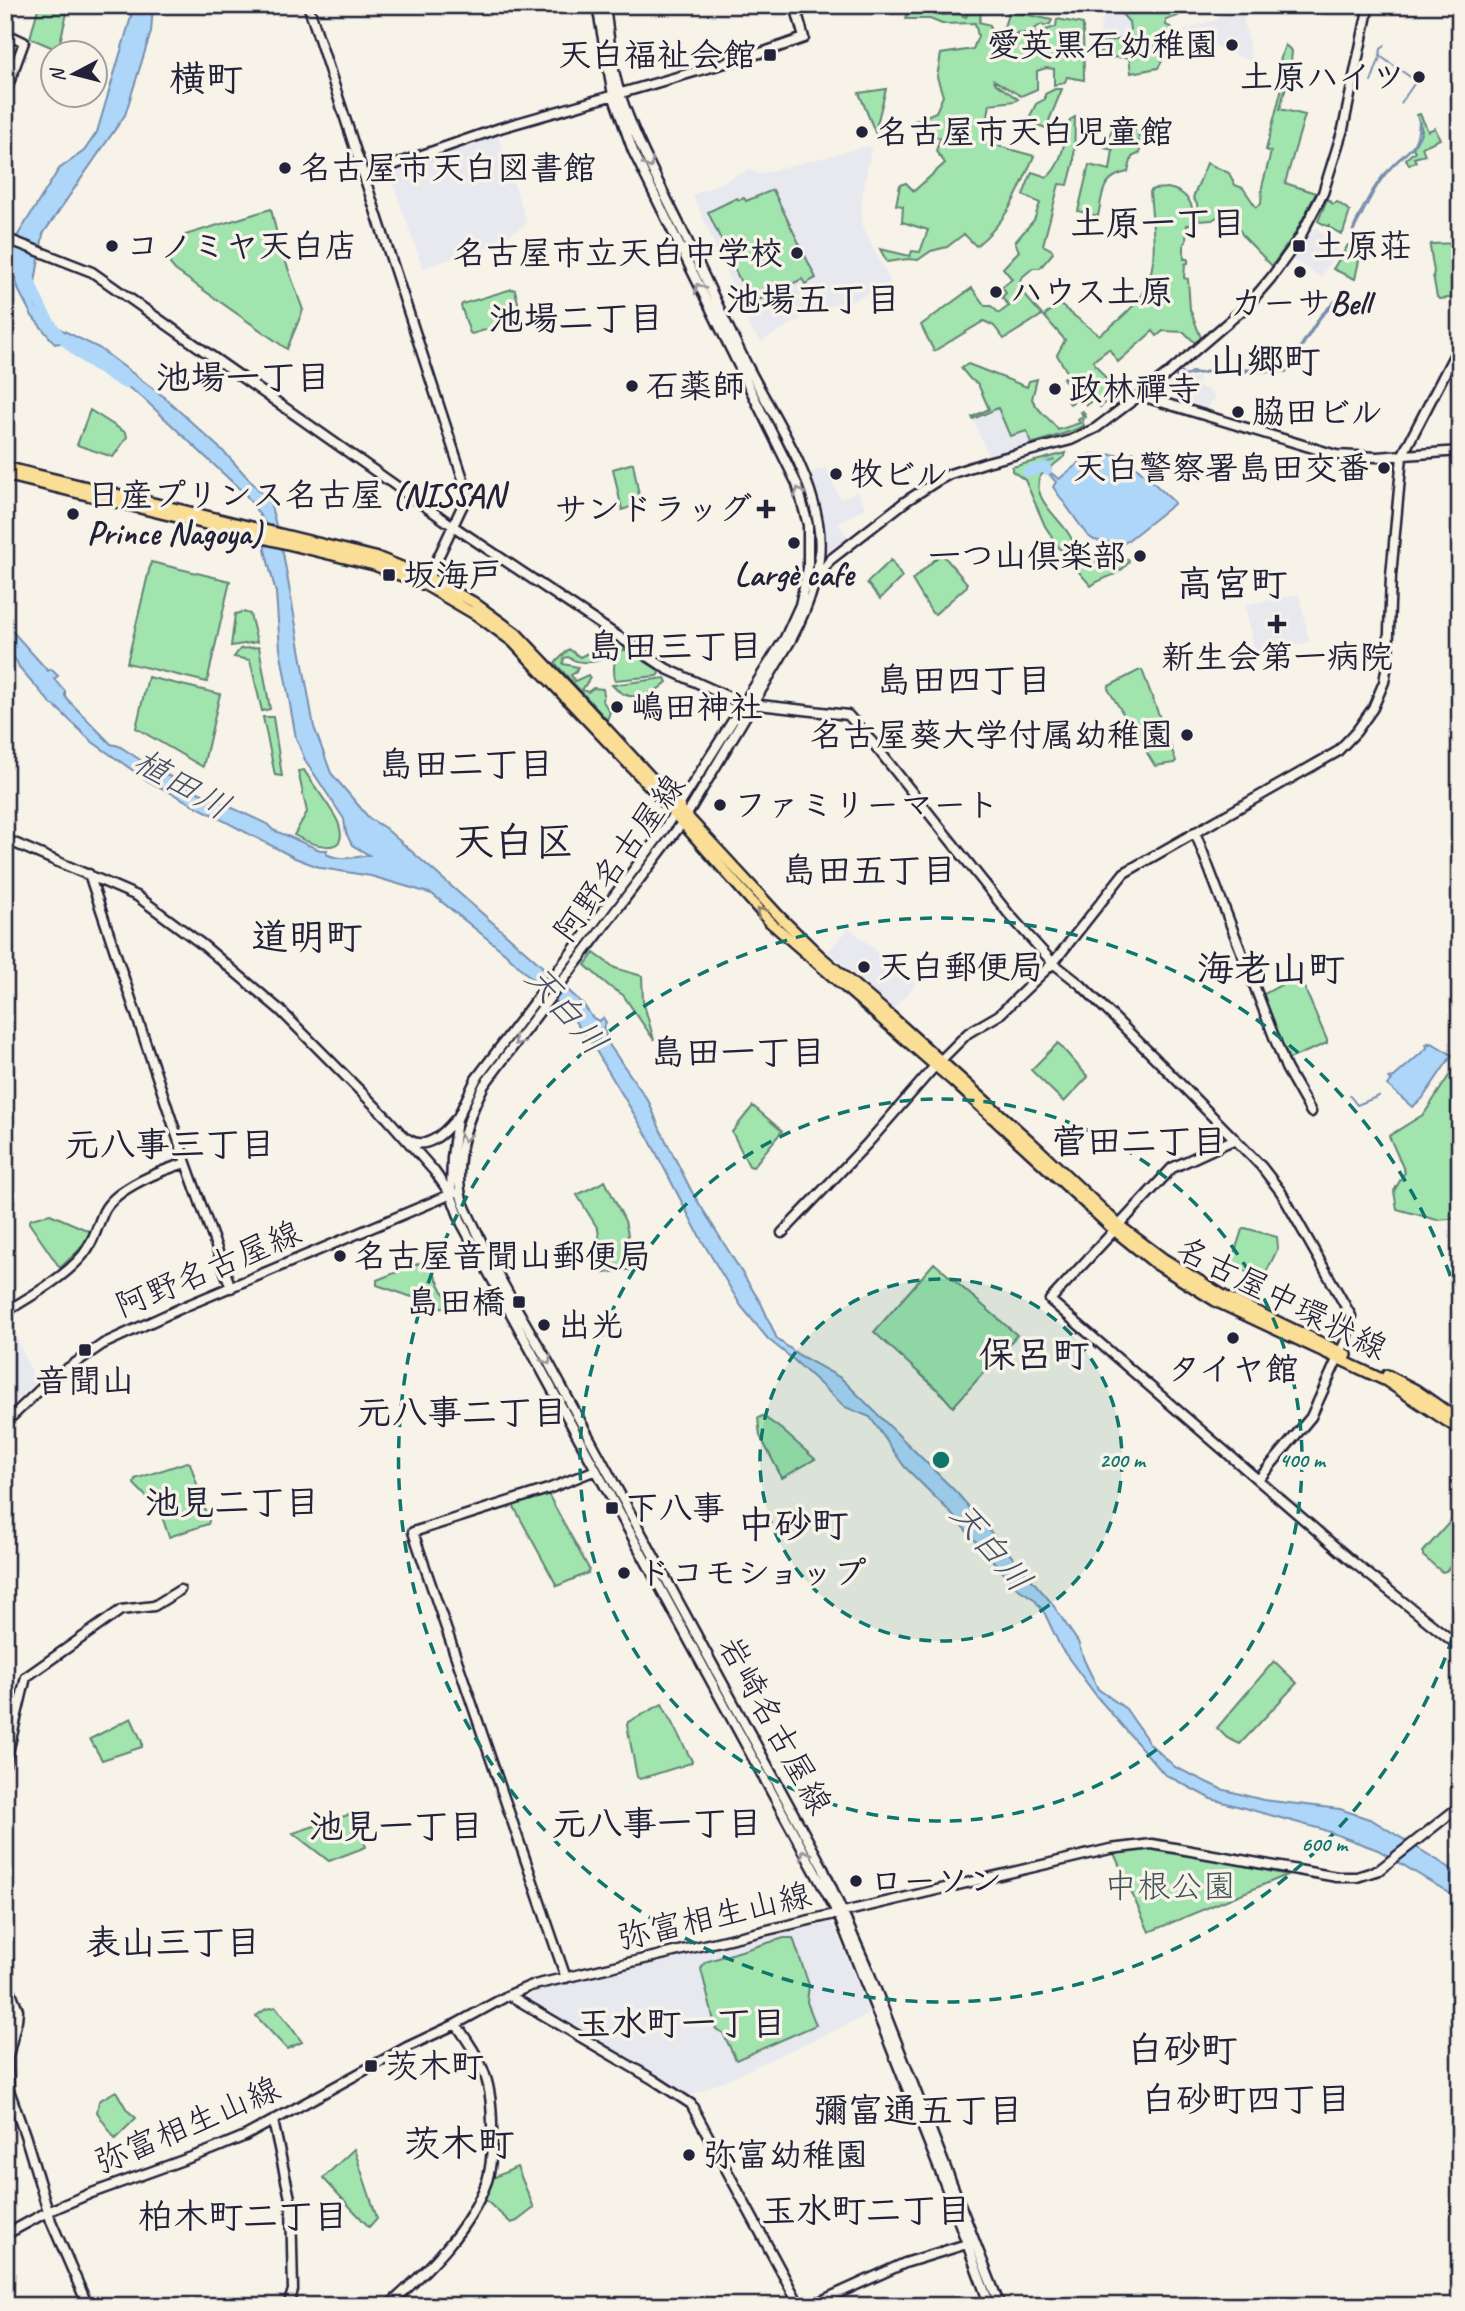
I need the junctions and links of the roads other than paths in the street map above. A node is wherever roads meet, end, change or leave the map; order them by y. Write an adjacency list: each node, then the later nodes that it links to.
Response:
1 (308, 5): 9 (street)
2 (597, 5): 8 (street)
3 (605, 5): 8 (street)
4 (795, 5): 8 (street)
5 (1369, 5): 12 (street, 阿野名古屋線)
6 (5, 33): 7 (street)
7 (5, 94)
8 (616, 94): 9 (street); 19 (street, one-way to 8); 21 (street, one-way to 21)
9 (364, 175): 17 (street)
10 (5, 238): 17 (street)
11 (1460, 344): 14 (street)
12 (1141, 396): 14 (street); 20 (street, 阿野名古屋線)
13 (1460, 451): 14 (street)
14 (1402, 456): 28 (street)
15 (5, 467): 18 (main road, 名古屋中環状線)
16 (5, 475): 18 (main road, 名古屋中環状線)
17 (453, 526): 22 (street); 25 (street)
18 (238, 527): 22 (main road, 名古屋中環状線)
19 (808, 559): 21 (street, 阿野名古屋線); 25 (street, 阿野名古屋線)
20 (830, 560): 21 (street, 阿野名古屋線); 23 (street, 阿野名古屋線)
21 (820, 562): 23 (street, 阿野名古屋線)
22 (427, 582): 26 (main road, 名古屋中環状線)
23 (815, 583): 24 (street, 阿野名古屋線)
24 (753, 703): 25 (street); 27 (street, 阿野名古屋線); 31 (street)
25 (742, 704): 26 (street, 阿野名古屋線)
26 (677, 811): 27 (main road, 名古屋中環状線); 34 (street, 阿野名古屋線)
27 (684, 819): 32 (main road, 名古屋中環状線); 40 (street, 阿野名古屋線, one-way to 40)
28 (1195, 832): 31 (street); 33 (street)
29 (5, 839): 30 (street)
30 (89, 874): 35 (street); 37 (street)
31 (1053, 962): 32 (street); 36 (street)
32 (937, 1063): 41 (main road, 名古屋中環状線); 42 (street)
33 (1311, 1112)
34 (457, 1119): 35 (street); 39 (street, 阿野名古屋線)
35 (398, 1130): 38 (street)
36 (1236, 1139): 41 (street); 45 (street)
37 (186, 1163): 43 (street); 44 (street)
38 (435, 1171): 39 (street); 40 (street)
39 (452, 1184): 40 (street, 阿野名古屋線)
40 (456, 1193): 43 (street, 阿野名古屋線); 49 (street, 岩崎名古屋線); 55 (street, 岩崎名古屋線, one-way to 55)
41 (1117, 1228): 45 (main road, 名古屋中環状線); 50 (street)
42 (782, 1233)
43 (231, 1288): 47 (street, 阿野名古屋線)
44 (5, 1312)
45 (1340, 1354): 46 (main road, 名古屋中環状線); 48 (main road, 名古屋中環状線); 50 (street)
46 (1460, 1421)
47 (5, 1423)
48 (1460, 1430)
49 (596, 1470): 55 (street, 岩崎名古屋線, one-way to 49); 57 (street)
50 (1259, 1479): 52 (street)
51 (180, 1590): 53 (street)
52 (1460, 1647)
53 (5, 1765)
54 (1460, 1806): 55 (street, 弥富相生山線)
55 (841, 1914): 57 (street, 弥富相生山線); 63 (street, 岩崎名古屋線)
56 (5, 1976): 61 (street)
57 (566, 1978): 58 (street, 弥富相生山線)
58 (509, 1995): 59 (street, 弥富相生山線); 67 (street)
59 (457, 2024): 60 (street, 弥富相生山線); 66 (street)
60 (273, 2122): 61 (street, 弥富相生山線); 65 (street)
61 (47, 2212): 62 (street, 弥富相生山線); 64 (street)
62 (5, 2235)
63 (971, 2242): 68 (street); 69 (street, 岩崎名古屋線); 70 (street, 岩崎名古屋線)
64 (88, 2306)
65 (288, 2306)
66 (388, 2306)
67 (800, 2306)
68 (810, 2306)
69 (990, 2306)
70 (1000, 2306)

